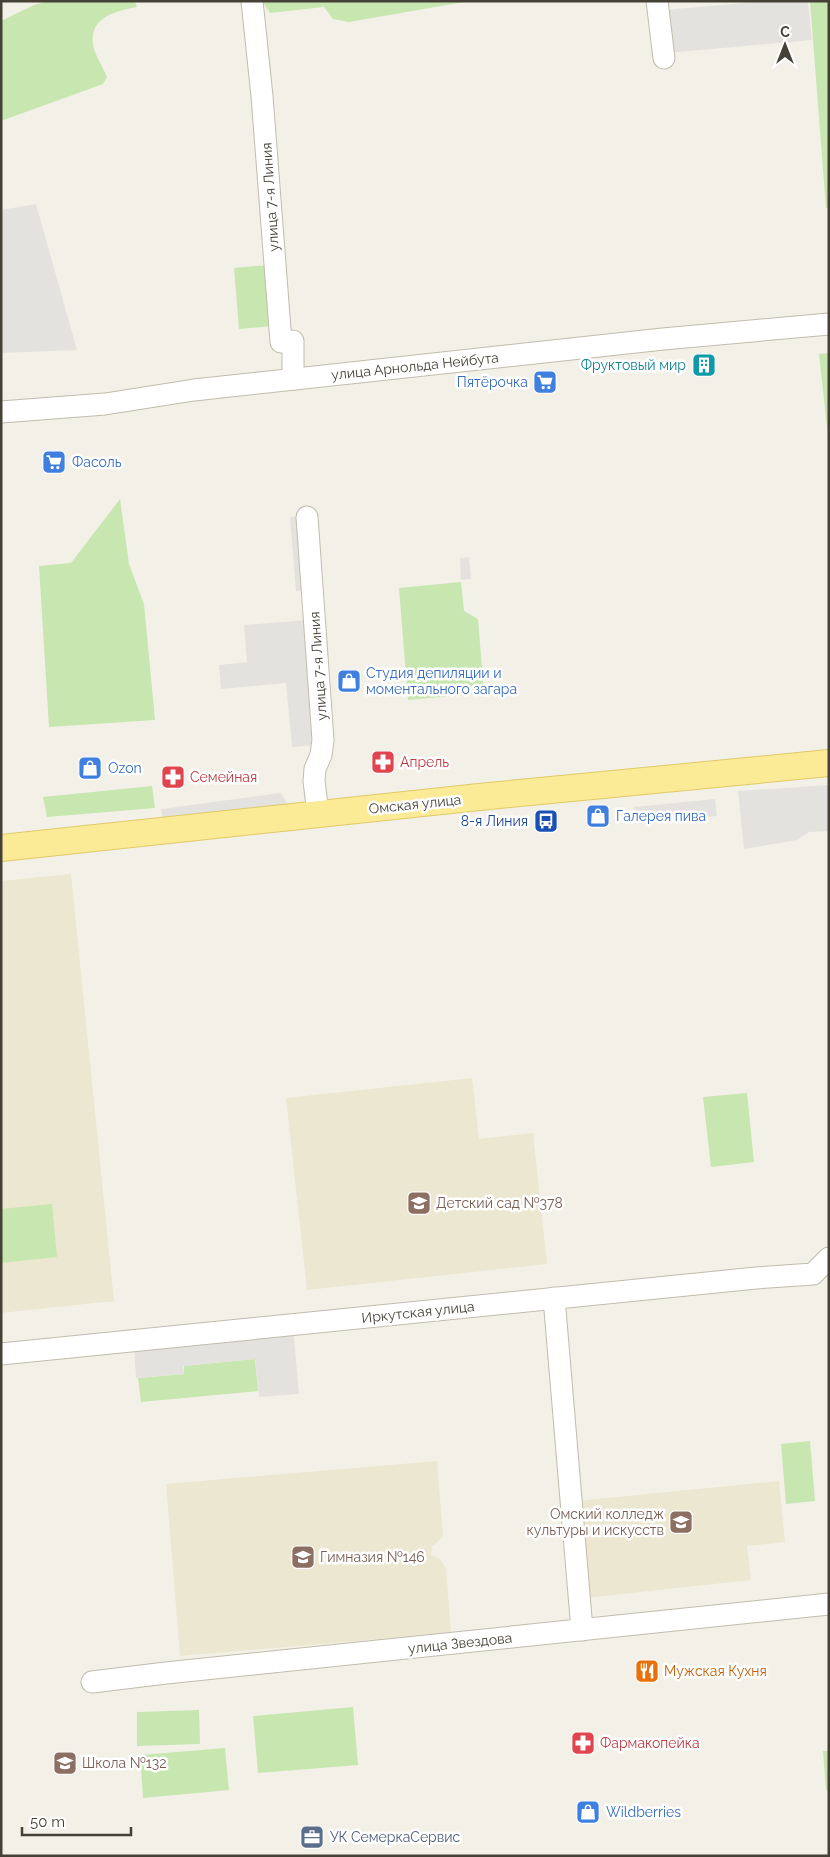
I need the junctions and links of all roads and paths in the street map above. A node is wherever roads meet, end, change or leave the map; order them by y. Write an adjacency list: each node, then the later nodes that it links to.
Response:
1 (252, 1): 5 (street, улица 7-я Линия)
2 (657, 1): 3 (street)
3 (664, 58)
4 (829, 324): 5 (street, улица Арнольда Нейбута)
5 (293, 379): 6 (street, улица Арнольда Нейбута)
6 (1, 412)
7 (306, 517): 9 (street, улица 7-я Линия)
8 (829, 763): 9 (main road, Омская улица)
9 (318, 814): 10 (main road, Омская улица)
10 (1, 848)
11 (829, 1258): 12 (street, Иркутская улица)
12 (554, 1298): 13 (street, Иркутская улица); 15 (street)
13 (1, 1354)
14 (829, 1604): 15 (street, улица Звездова)
15 (582, 1630): 16 (street, улица Звездова)
16 (92, 1682)

